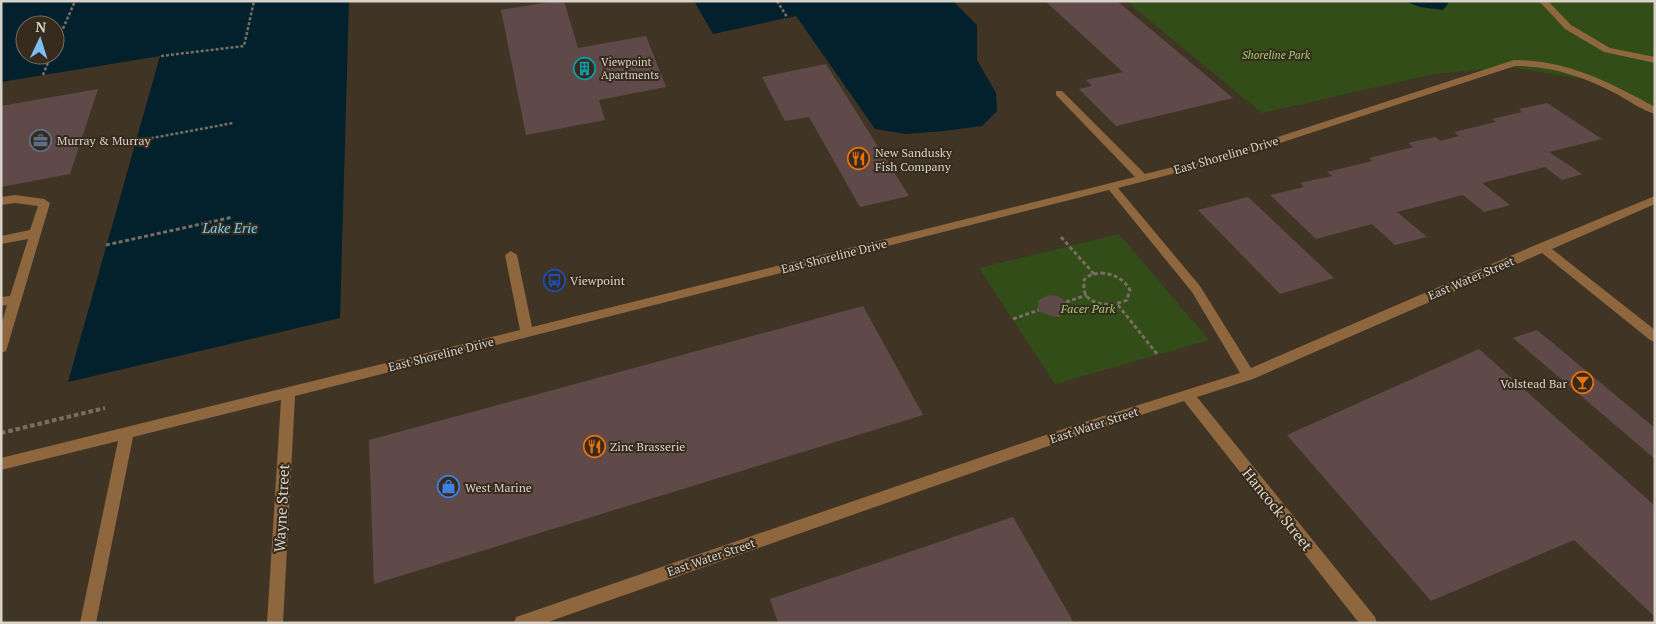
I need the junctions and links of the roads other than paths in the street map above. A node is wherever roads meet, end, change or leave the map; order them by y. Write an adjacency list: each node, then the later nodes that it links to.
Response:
1 (1543, 1): 2 (street)
2 (1655, 60)
3 (1059, 93): 5 (street)
4 (1655, 111): 5 (street, East Shoreline Drive)
5 (1143, 178): 6 (street, East Shoreline Drive)
6 (1111, 186): 15 (street, East Shoreline Drive); 18 (street)
7 (1655, 200): 11 (street, East Water Street)
8 (1, 201): 9 (street)
9 (36, 233): 10 (street); 13 (street)
10 (1, 240)
11 (1542, 247): 16 (street); 18 (street, East Water Street)
12 (511, 255): 15 (street)
13 (16, 299): 14 (street); 17 (street)
14 (1, 302)
15 (527, 333): 19 (street, East Shoreline Drive)
16 (1655, 338)
17 (1, 348)
18 (1248, 375): 20 (street, East Water Street)
19 (288, 392): 21 (street, East Shoreline Drive); 24 (street, Wayne Street)
20 (1187, 395): 25 (street, East Water Street); 26 (street, Hancock Street)
21 (127, 433): 22 (street, East Shoreline Drive); 23 (street)
22 (1, 464)
23 (88, 623)
24 (275, 623)
25 (522, 623)
26 (1369, 623)

